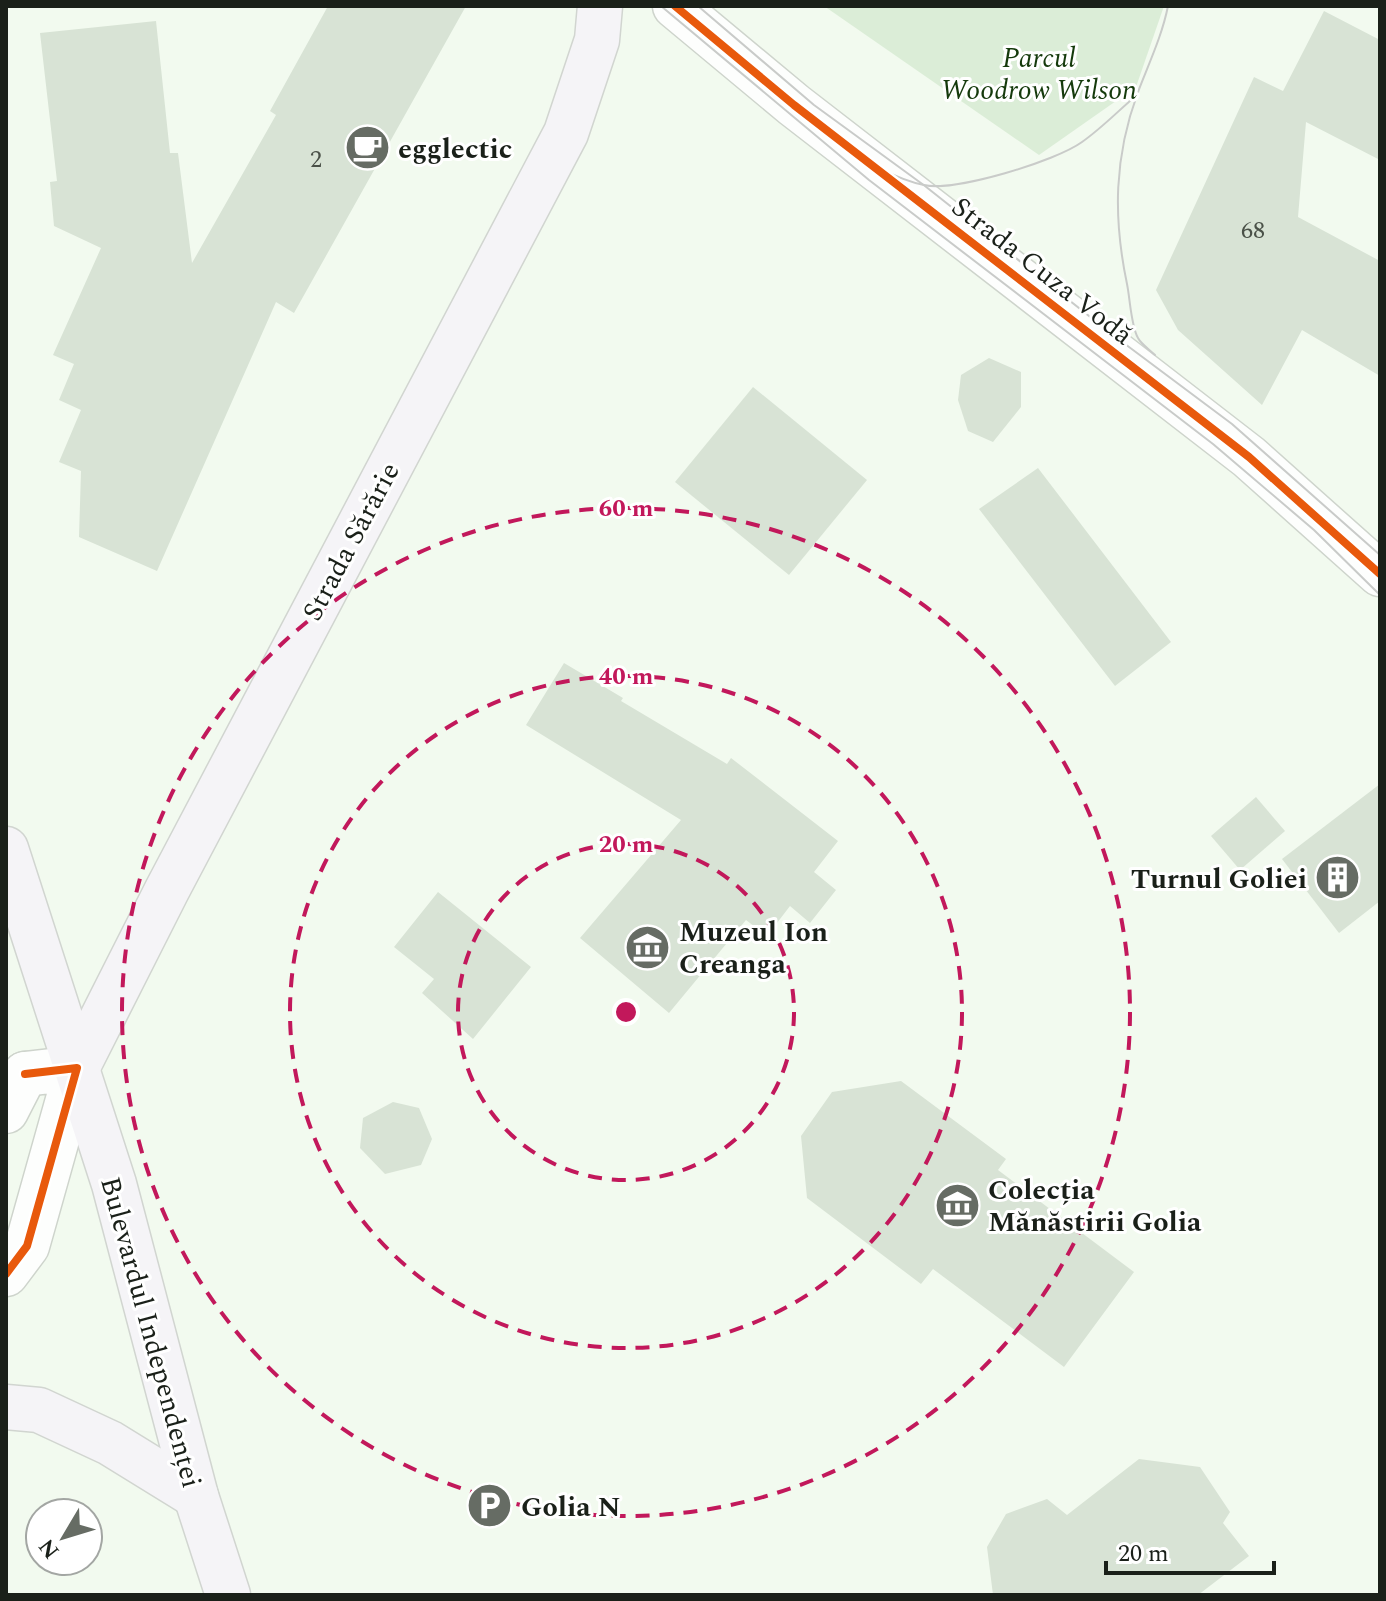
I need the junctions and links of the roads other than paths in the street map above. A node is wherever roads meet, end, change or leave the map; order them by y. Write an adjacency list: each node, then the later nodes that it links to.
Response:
1 (600, 6): 5 (main road, Strada Sărărie)
2 (675, 6): 3 (street, Strada Cuza Vodă)
3 (1380, 574)
4 (6, 849): 5 (main road, Bulevardul Independenței)
5 (77, 1068): 6 (street); 7 (street, Strada Sărărie); 9 (main road, Bulevardul Independenței)
6 (12, 1083)
7 (6, 1274)
8 (6, 1407): 9 (main road)
9 (196, 1496): 10 (main road, Bulevardul Independenței)
10 (228, 1595)

